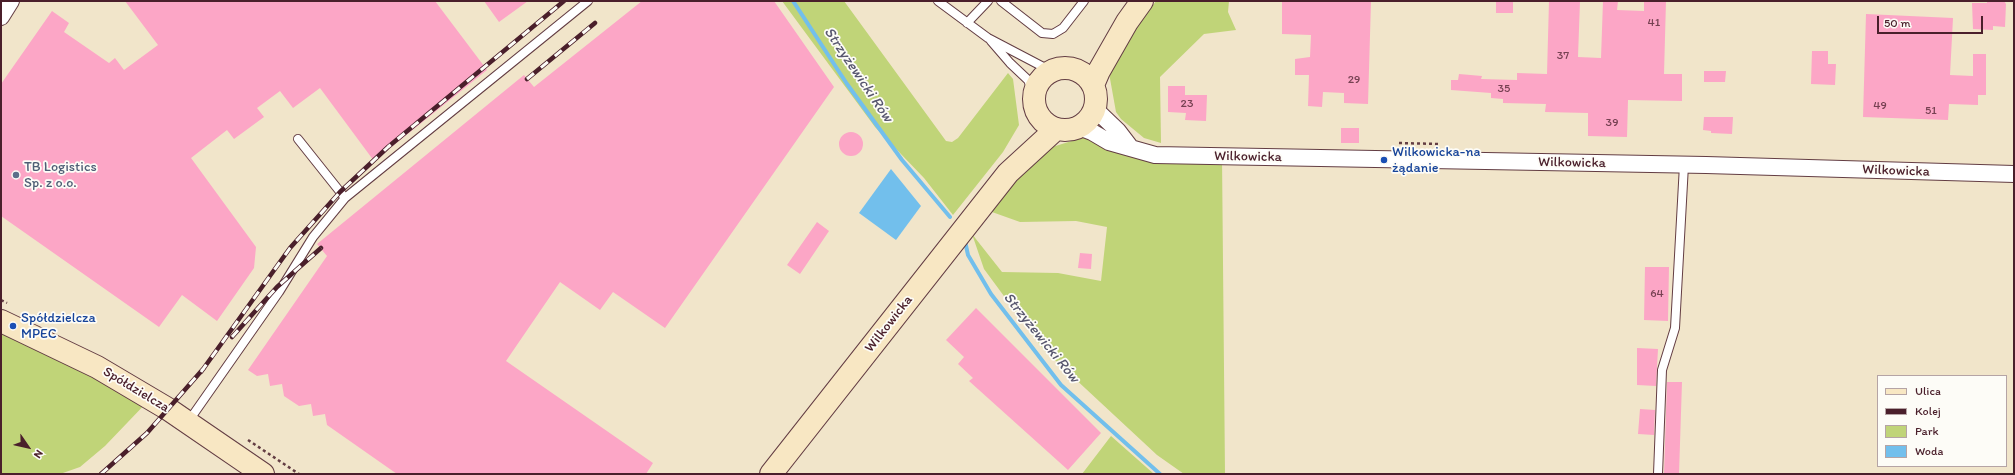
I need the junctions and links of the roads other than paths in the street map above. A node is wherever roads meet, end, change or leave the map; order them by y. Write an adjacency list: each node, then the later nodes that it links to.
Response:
1 (12, 1): 8 (street)
2 (588, 1): 24 (lane)
3 (938, 1): 10 (lane)
4 (988, 1): 10 (lane)
5 (1001, 1): 6 (lane)
6 (1084, 1)
7 (1142, 1): 9 (main road)
8 (1, 17)
9 (1127, 22): 12 (main road); 13 (main road)
10 (967, 23): 11 (lane)
11 (988, 38): 12 (lane); 14 (lane)
12 (1061, 69): 13 (main road); 14 (main road)
13 (1093, 85): 15 (main road)
14 (1034, 93): 16 (main road)
15 (1095, 109): 17 (main road); 20 (street)
16 (1038, 115): 18 (main road); 22 (main road, Wilkowicka)
17 (1079, 127): 18 (main road); 20 (street, Wilkowicka)
18 (1056, 129): 22 (main road, Wilkowicka)
19 (298, 139): 24 (lane)
20 (1132, 148): 21 (street, Wilkowicka)
21 (1684, 165): 23 (street, Wilkowicka); 29 (lane)
22 (1008, 173): 28 (main road, Wilkowicka)
23 (2014, 174)
24 (346, 198): 26 (lane)
25 (1, 321): 26 (main road, Spółdzielcza)
26 (187, 422): 27 (main road, Spółdzielcza)
27 (263, 474)
28 (771, 474)
29 (1658, 474)

